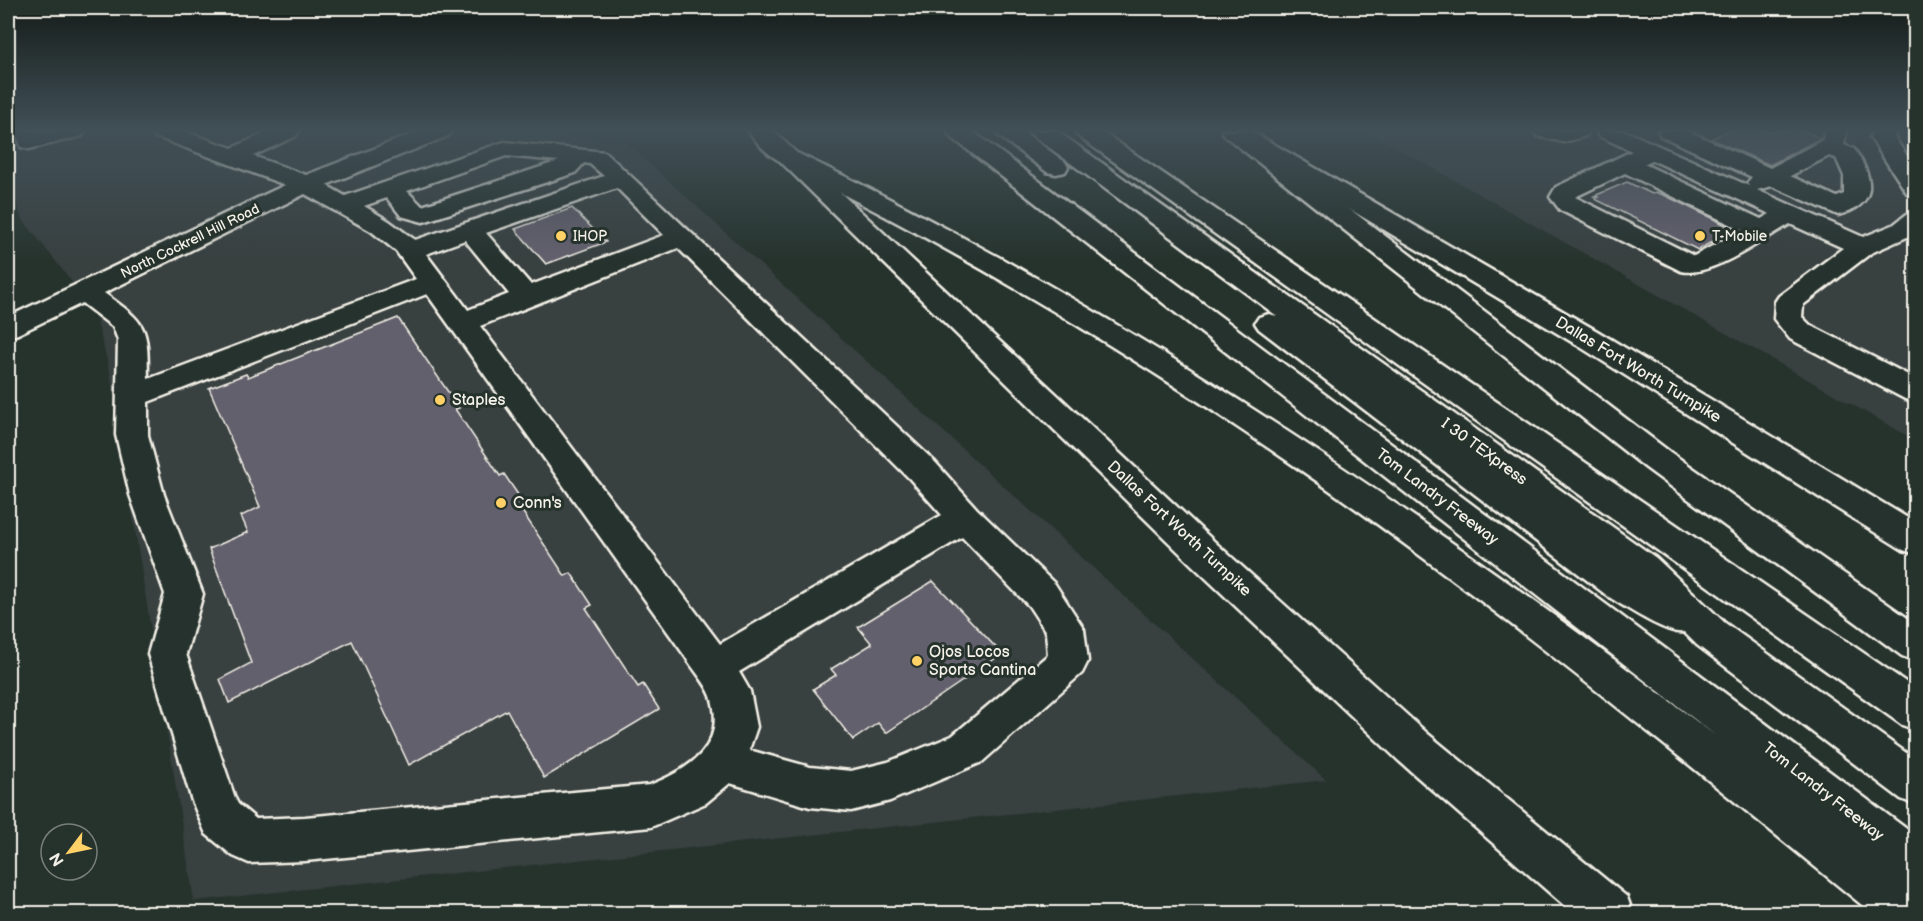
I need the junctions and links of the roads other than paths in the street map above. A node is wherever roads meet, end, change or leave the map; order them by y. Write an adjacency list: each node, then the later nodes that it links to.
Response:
1 (279, 174): 24 (main road)
2 (307, 174): 24 (main road, North Cockrell Hill Road)
3 (313, 174): 24 (main road, North Cockrell Hill Road)
4 (432, 174): 25 (main road)
5 (547, 174): 25 (main road)
6 (616, 174): 23 (main road)
7 (807, 174): 53 (main road, Dallas Fort Worth Turnpike)
8 (823, 174): 54 (main road)
9 (1013, 174): 52 (main road, Tom Landry Freeway)
10 (1065, 174): 46 (main road)
11 (1101, 174): 46 (main road, I 30 TEXpress)
12 (1147, 174): 49 (main road)
13 (1289, 174): 47 (main road)
14 (1310, 174): 45 (main road, Dallas Fort Worth Turnpike)
15 (1604, 174): 31 (main road)
16 (1646, 174): 31 (main road)
17 (1702, 174): 27 (main road)
18 (1765, 174): 22 (main road)
19 (1777, 174): 22 (main road)
20 (1855, 174): 22 (main road)
21 (1907, 174): 26 (main road)
22 (1772, 177): 27 (main road)
23 (621, 178): 32 (main road); 33 (main road)
24 (295, 180): 28 (main road); 37 (main road, North Cockrell Hill Road); 39 (main road, North Cockrell Hill Road)
25 (392, 188): 28 (main road)
26 (1916, 188)
27 (1741, 192): 29 (main road)
28 (343, 205): 35 (main road)
29 (1789, 214): 31 (main road); 34 (main road)
30 (1916, 219): 34 (main road)
31 (1761, 229)
32 (470, 230): 35 (main road); 38 (main road)
33 (682, 237): 38 (main road); 44 (main road)
34 (1862, 248): 42 (main road)
35 (409, 251): 36 (main road)
36 (433, 282): 40 (main road); 43 (main road)
37 (85, 292): 41 (main road, North Cockrell Hill Road); 43 (main road)
38 (526, 297): 40 (main road)
39 (8, 306)
40 (463, 323): 48 (main road)
41 (8, 328)
42 (1916, 392)
43 (132, 396): 50 (main road)
44 (965, 518): 48 (main road); 50 (main road)
45 (1916, 540)
46 (1711, 634): 51 (main road, I 30 TEXpress)
47 (1916, 645)
48 (714, 667): 50 (main road)
49 (1916, 712)
50 (724, 762)
51 (1916, 785)
52 (1916, 864)
53 (1610, 914)
54 (1911, 914)

